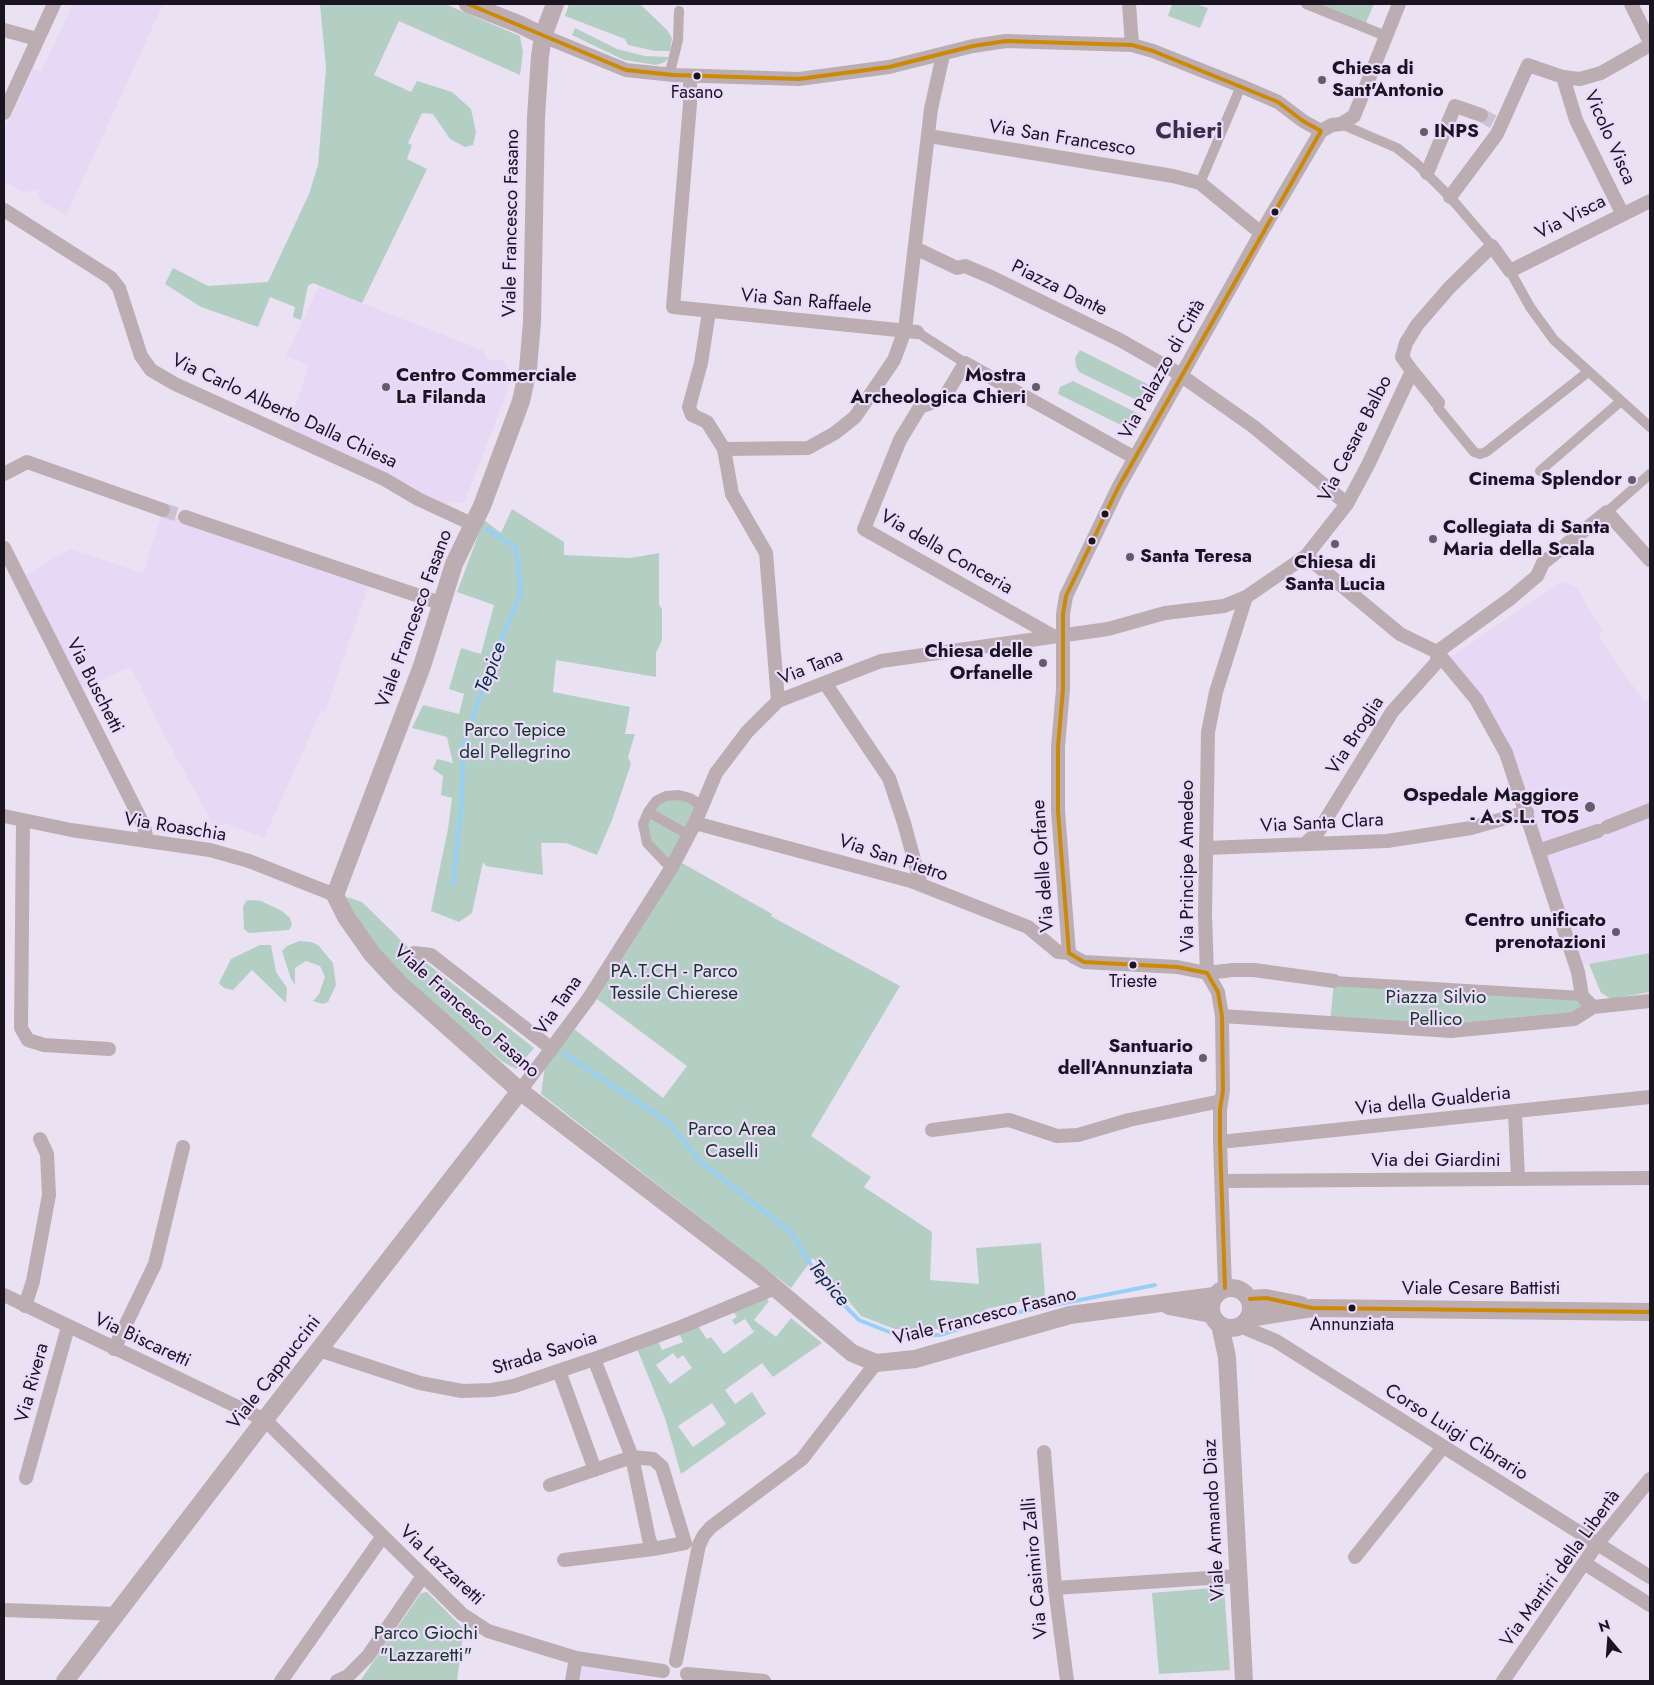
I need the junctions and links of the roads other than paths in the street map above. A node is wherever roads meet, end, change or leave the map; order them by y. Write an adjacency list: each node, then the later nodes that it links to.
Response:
1 (54, 4): 12 (street)
2 (468, 4): 10 (street)
3 (555, 4): 10 (street, Viale Francesco Fasano)
4 (1129, 4): 14 (street)
5 (1306, 4): 11 (street)
6 (1399, 4): 11 (street)
7 (1631, 4): 13 (street)
8 (679, 11): 16 (street)
9 (4, 30): 12 (street)
10 (543, 36): 17 (street); 53 (street, Viale Francesco Fasano)
11 (1386, 36): 22 (street)
12 (37, 40): 20 (street)
13 (1650, 43): 18 (street)
14 (1132, 45): 15 (street); 19 (street)
15 (943, 55): 17 (street); 24 (street)
16 (671, 68)
17 (690, 76): 35 (street, Via San Raffaele)
18 (1563, 77): 27 (street); 30 (street, Vicolo Visca)
19 (1241, 86): 23 (street); 26 (street)
20 (4, 113)
21 (1481, 115): 25 (street)
22 (1342, 124): 23 (street); 25 (street)
23 (1321, 131): 31 (street, Via Palazzo di Città)
24 (929, 136): 26 (street, Via San Francesco); 33 (street)
25 (1426, 173): 27 (street)
26 (1200, 183): 31 (street, Via San Francesco)
27 (1450, 197): 32 (street)
28 (1650, 200): 30 (street, Via Visca)
29 (4, 210): 53 (street, Via Carlo Alberto Dalla Chiesa)
30 (1622, 213): 34 (street, Via Visca)
31 (1261, 233): 40 (street, Via Palazzo di Città)
32 (1492, 246): 34 (street); 38 (street, Via Cesare Balbo)
33 (914, 248): 36 (street); 40 (street, Piazza Dante)
34 (1510, 271): 39 (street)
35 (709, 312): 36 (street, Via San Raffaele); 44 (street)
36 (911, 331): 37 (street, Via San Raffaele); 44 (street)
37 (966, 363): 45 (street, Via San Raffaele); 59 (street, Via della Conceria)
38 (1412, 371): 42 (street); 49 (street, Via Cesare Balbo)
39 (1588, 372): 41 (street); 42 (street)
40 (1182, 376): 45 (street, Via Palazzo di Città); 49 (street, Piazza Dante)
41 (1621, 401): 43 (street); 46 (street)
42 (1438, 403)
43 (1650, 425)
44 (724, 449): 62 (street)
45 (1135, 458): 59 (street, Via Palazzo di Città)
46 (1540, 471)
47 (4, 474): 50 (street)
48 (1650, 474): 51 (street)
49 (1347, 504): 55 (street, Via Cesare Balbo)
50 (163, 510)
51 (1607, 512): 56 (street); 60 (street)
52 (185, 517): 58 (street)
53 (472, 524): 58 (street, Viale Francesco Fasano)
54 (4, 548): 70 (street, Via Buschetti)
55 (1306, 556): 57 (street, Via Tana); 60 (street)
56 (1650, 560)
57 (1246, 596): 59 (street, Via Tana); 72 (street, Via Principe Amedeo)
58 (443, 604): 76 (street, Viale Francesco Fasano)
59 (1058, 636): 61 (street, Via Tana); 78 (street, Via delle Orfane)
60 (1437, 652): 66 (street); 71 (street, Via Broglia)
61 (825, 683): 62 (street, Via Tana); 75 (street)
62 (778, 701): 63 (street, Via Tana)
63 (702, 806): 65 (street); 69 (street, Via Tana)
64 (1650, 810): 73 (street)
65 (648, 812): 69 (street); 74 (street)
66 (1526, 812): 71 (street, Via Santa Clara); 73 (street)
67 (4, 816): 68 (street, Via Roaschia)
68 (23, 821): 70 (street, Via Roaschia); 86 (street)
69 (692, 829): 75 (street, Via San Pietro); 85 (street, Via Tana)
70 (147, 841): 76 (street, Via Roaschia)
71 (1306, 843): 72 (street, Via Santa Clara)
72 (1206, 848): 79 (street, Via Principe Amedeo)
73 (1538, 851): 81 (street)
74 (666, 863)
75 (921, 885): 78 (street, Via San Pietro)
76 (335, 895): 87 (street, Viale Francesco Fasano)
77 (414, 953): 85 (street)
78 (1069, 953): 79 (street, Via delle Orfane)
79 (1207, 973): 80 (street); 84 (street, Via Principe Amedeo)
80 (1334, 981): 81 (street)
81 (1582, 996): 83 (street)
82 (1650, 1001): 83 (street)
83 (1593, 1007): 84 (street)
84 (1222, 1016): 89 (street, Via Principe Amedeo)
85 (552, 1048): 87 (street, Via Tana)
86 (109, 1049)
87 (520, 1091): 98 (street, Viale Francesco Fasano); 109 (street, Viale Cappuccini)
88 (1650, 1097): 90 (street, Via della Gualderia)
89 (1221, 1101): 91 (street); 93 (street, Via Principe Amedeo)
90 (1515, 1112): 93 (street, Via della Gualderia); 96 (street)
91 (932, 1130)
92 (40, 1139): 103 (street)
93 (1220, 1142): 97 (street, Via Principe Amedeo)
94 (183, 1147): 108 (street)
95 (1650, 1178): 96 (street, Via dei Giardini)
96 (1518, 1179): 97 (street, Via dei Giardini)
97 (1222, 1181): 99 (street, Via Principe Amedeo)
98 (775, 1288): 110 (street, Strada Savoia); 111 (street, Viale Francesco Fasano)
99 (1220, 1292): 101 (street); 102 (street, Viale Francesco Fasano); 106 (street)
100 (4, 1295): 103 (street, Via Biscaretti)
101 (1250, 1300): 104 (street, Viale Cesare Battisti); 106 (street)
102 (1159, 1304): 106 (street, Viale Francesco Fasano); 111 (street, Viale Francesco Fasano)
103 (25, 1306): 107 (street, Via Biscaretti)
104 (1312, 1308): 105 (street, Viale Cesare Battisti); 106 (street, Viale Cesare Battisti)
105 (1650, 1312)
106 (1231, 1322): 114 (street, Corso Luigi Cibrario); 130 (street, Viale Armando Diaz)
107 (68, 1327): 108 (street, Via Biscaretti); 118 (street, Via Rivera)
108 (114, 1349): 113 (street, Via Biscaretti)
109 (320, 1350): 112 (street, Strada Savoia); 113 (street, Viale Cappuccini)
110 (594, 1359): 112 (street, Strada Savoia); 116 (street)
111 (876, 1364): 124 (street)
112 (559, 1371): 117 (street)
113 (265, 1420): 121 (street, Via Lazzaretti); 135 (street, Viale Cappuccini)
114 (1444, 1447): 123 (street, Corso Luigi Cibrario); 126 (street)
115 (1044, 1452): 132 (street, Via Casimiro Zalli)
116 (632, 1457): 117 (street); 122 (street); 125 (street)
117 (595, 1470): 120 (street)
118 (26, 1478)
119 (1650, 1479): 123 (street, Via Martiri della Libertà)
120 (550, 1486)
121 (383, 1536): 129 (street, Via Lazzaretti); 141 (street)
122 (684, 1543): 124 (street); 125 (street)
123 (1597, 1544): 128 (street, Via Martiri della Libertà); 131 (street, Corso Luigi Cibrario)
124 (699, 1545): 137 (street)
125 (653, 1549): 127 (street)
126 (1355, 1557)
127 (564, 1560)
128 (1584, 1563): 133 (street); 147 (street, Via Martiri della Libertà)
129 (423, 1576): 136 (street, Via Lazzaretti); 142 (street)
130 (1239, 1576): 132 (street); 146 (street, Viale Armando Diaz)
131 (1650, 1577)
132 (1055, 1588): 145 (street, Via Casimiro Zalli)
133 (1650, 1605)
134 (4, 1610): 135 (street)
135 (117, 1614): 140 (street, Viale Cappuccini)
136 (576, 1658): 138 (street, Via Lazzaretti); 143 (street)
137 (676, 1661): 138 (street); 139 (street)
138 (664, 1676)
139 (685, 1678): 144 (street)
140 (65, 1681)
141 (281, 1681)
142 (337, 1681)
143 (572, 1681)
144 (764, 1681)
145 (1066, 1681)
146 (1244, 1681)
147 (1503, 1681)

